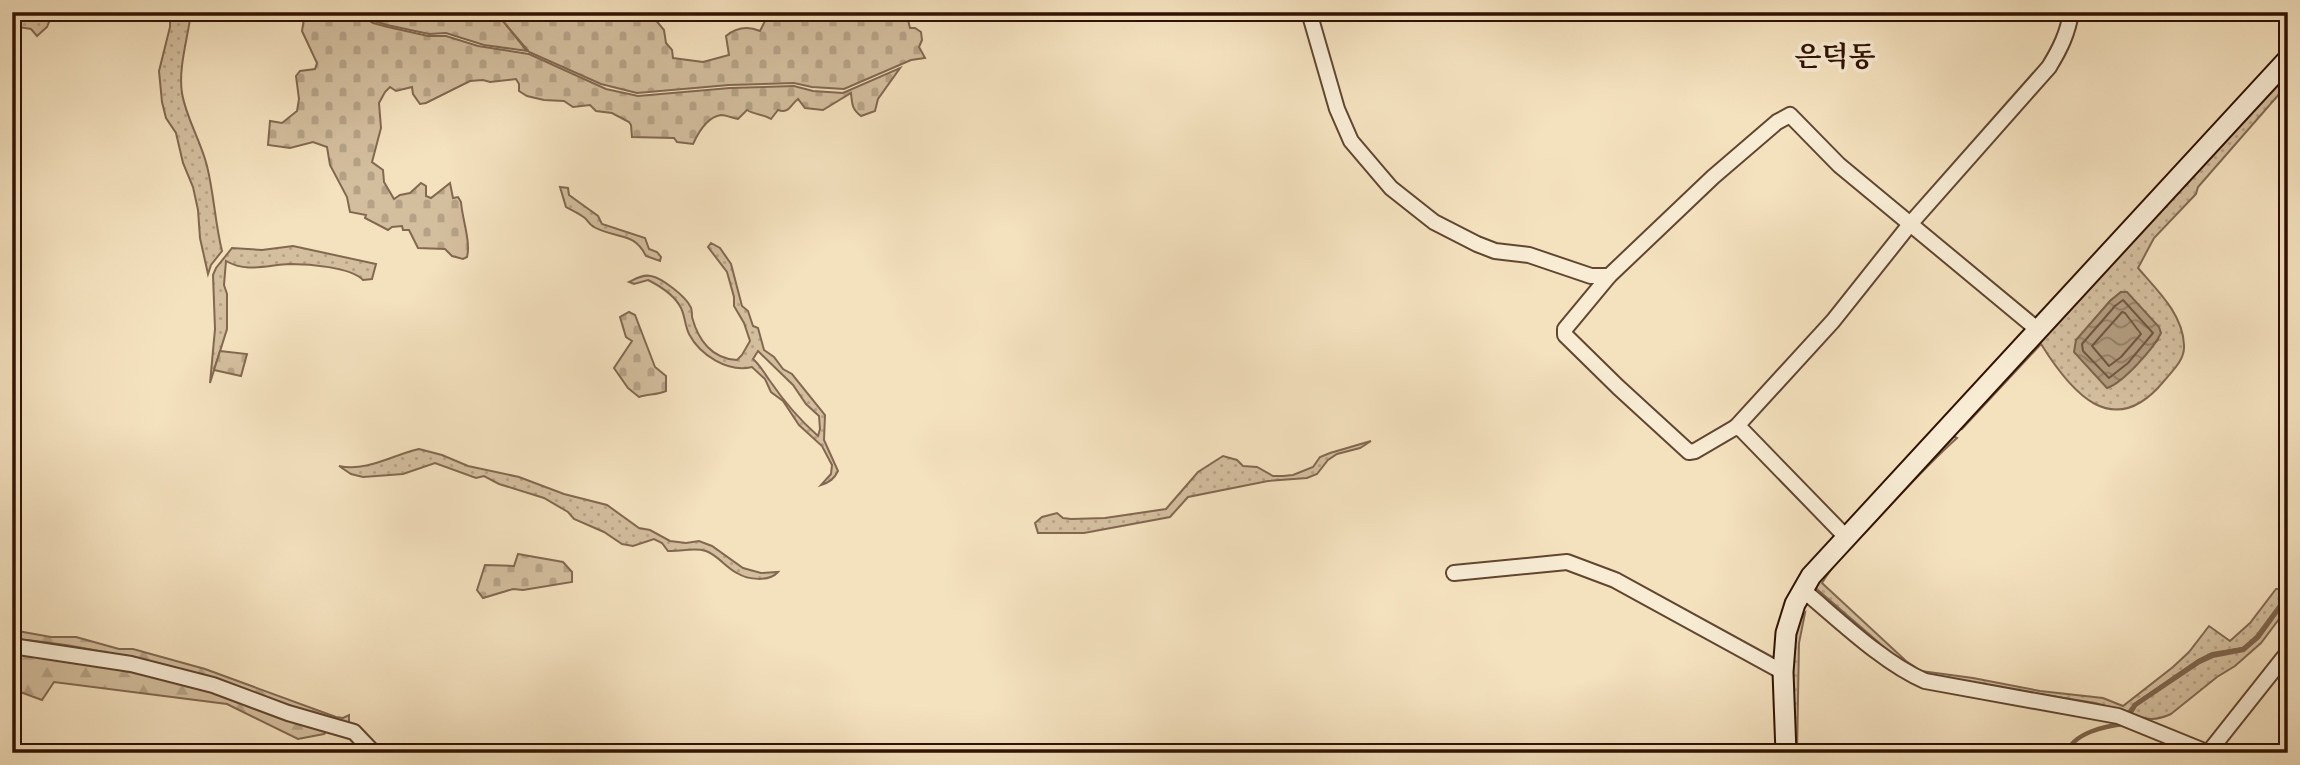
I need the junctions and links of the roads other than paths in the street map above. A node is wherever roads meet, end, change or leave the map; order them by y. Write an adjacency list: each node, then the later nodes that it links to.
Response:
1 (1309, 12): 5 (street)
2 (2071, 12): 4 (street)
3 (2288, 59): 6 (main road)
4 (1911, 223): 5 (street); 6 (street); 7 (street)
5 (1609, 276): 7 (street)
6 (2037, 329): 8 (main road)
7 (1735, 427): 8 (street)
8 (1846, 537): 10 (main road)
9 (1454, 573): 13 (street)
10 (1802, 590): 13 (main road); 16 (street)
11 (12, 646): 14 (street)
12 (2288, 652): 16 (street)
13 (1783, 672): 15 (main road)
14 (374, 753)
15 (1786, 753)
16 (2209, 753)

